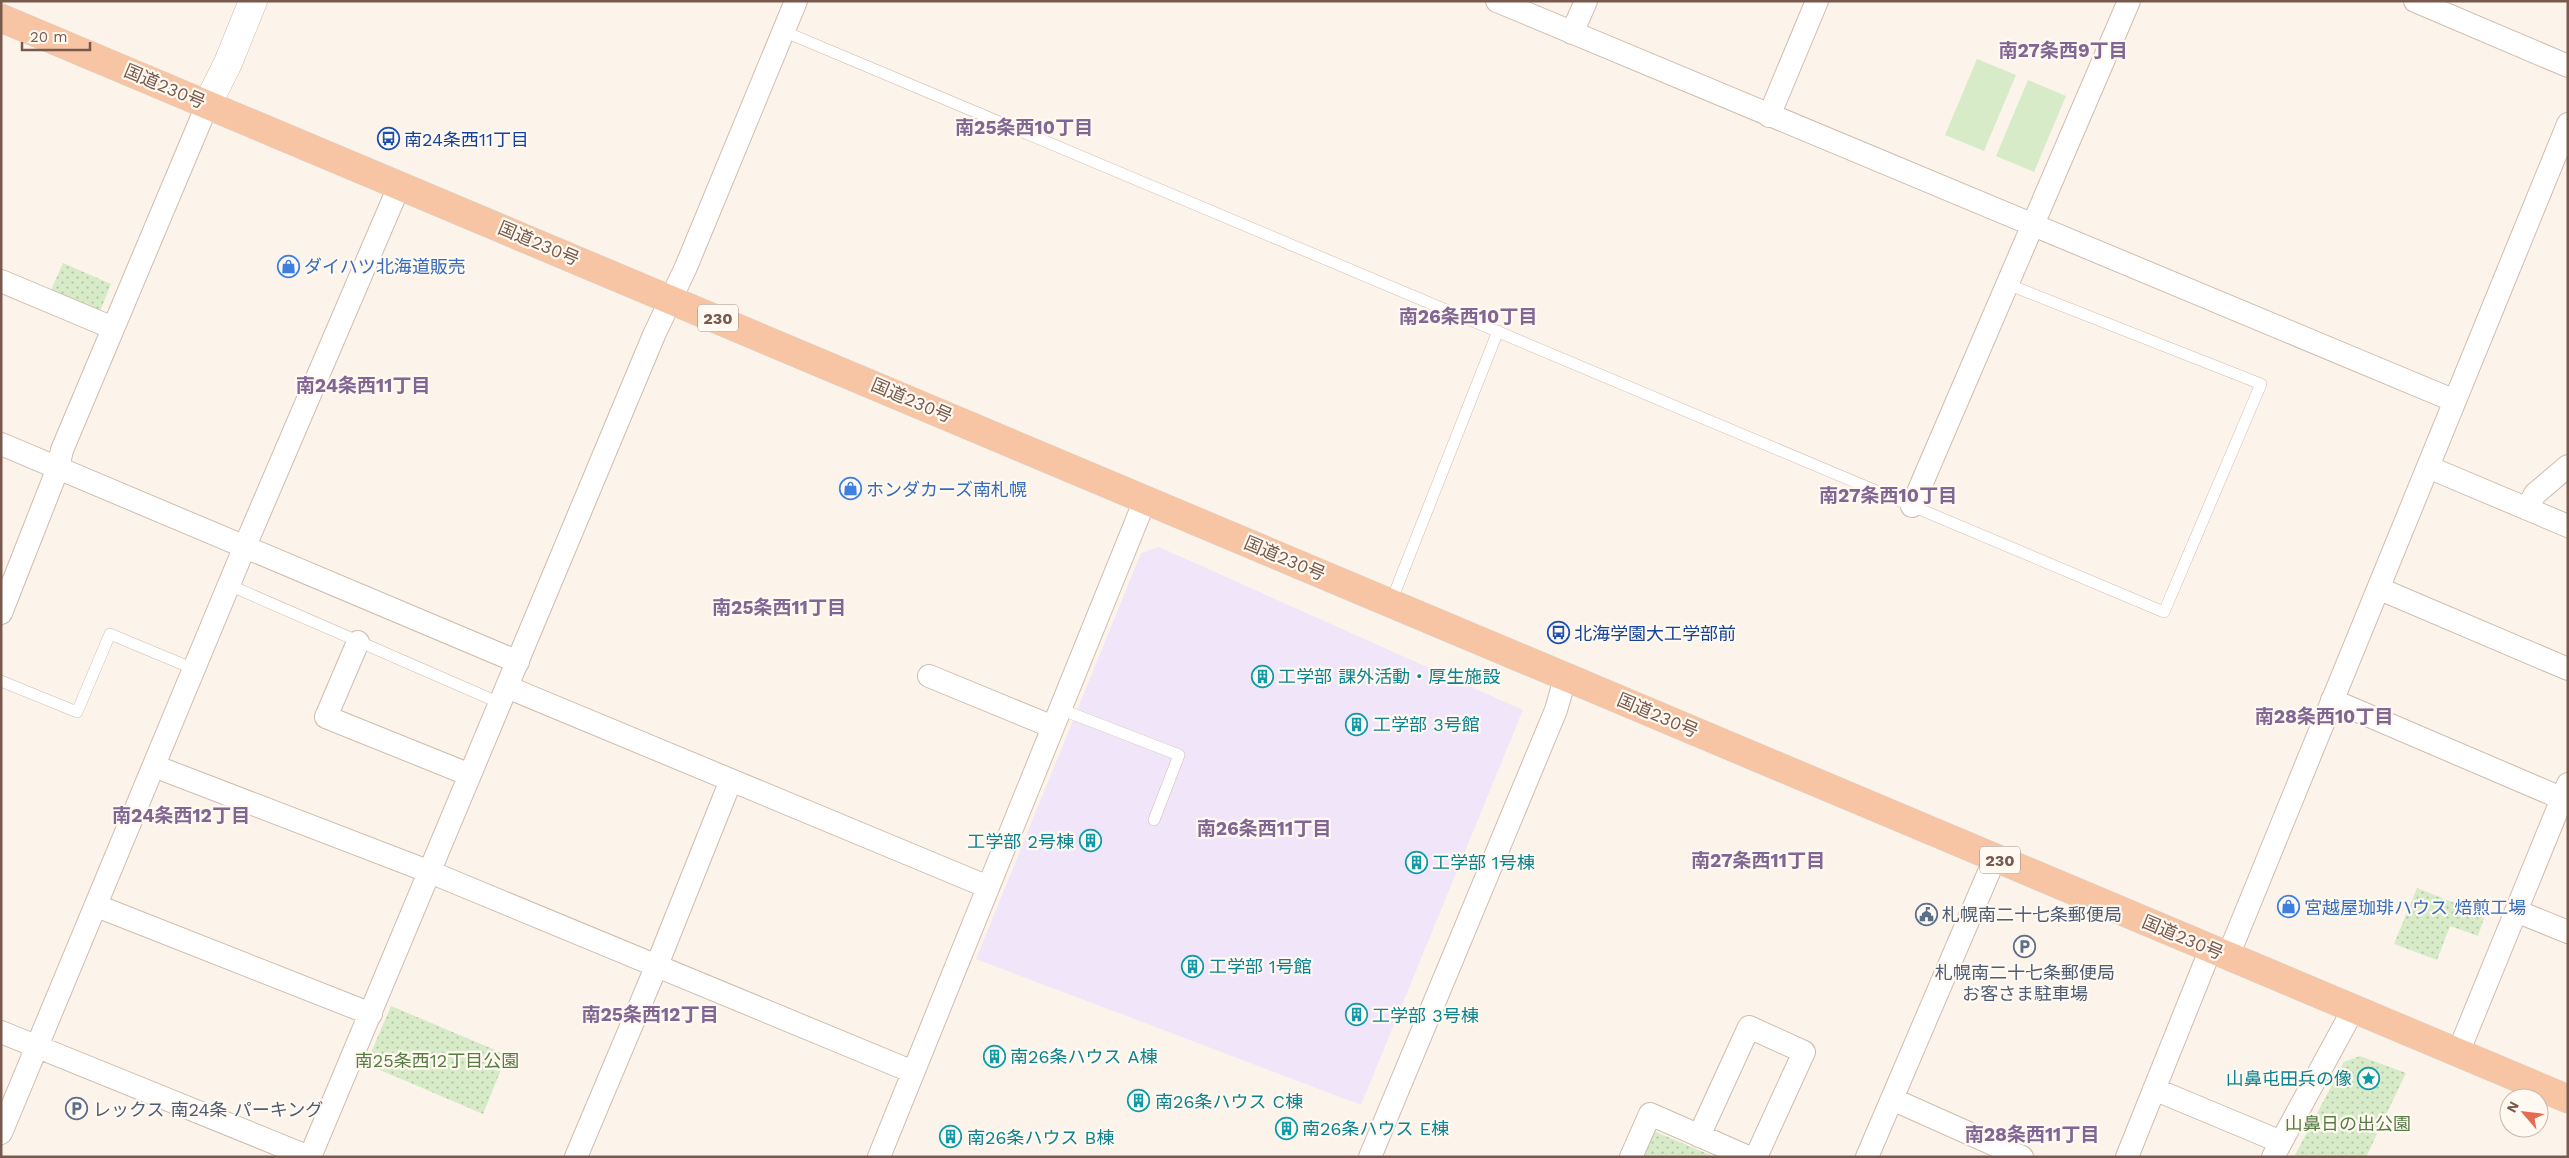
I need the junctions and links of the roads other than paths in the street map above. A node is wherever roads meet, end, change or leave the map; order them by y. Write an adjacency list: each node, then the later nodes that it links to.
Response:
1 (253, 1): 12 (street)
2 (796, 1): 9 (street)
3 (1497, 1): 10 (street)
4 (1586, 1): 10 (street)
5 (1817, 1): 13 (street)
6 (2129, 1): 16 (street)
7 (2415, 1): 11 (street)
8 (1, 18): 12 (highway, 国道230号 / 230)
9 (783, 31): 19 (street); 21 (lane)
10 (1572, 33): 13 (street)
11 (2568, 66)
12 (208, 103): 15 (highway, 国道230号 / 230); 20 (street)
13 (1769, 116): 16 (street)
14 (2568, 124): 22 (street)
15 (400, 184): 19 (highway, 国道230号 / 230); 31 (street)
16 (2032, 225): 18 (street); 22 (street)
17 (1, 281): 20 (street)
18 (2007, 284): 28 (street); 28 (lane)
19 (671, 298): 27 (highway, 国道230号 / 230); 37 (street)
20 (112, 328): 26 (street)
21 (1498, 331): 28 (lane); 34 (lane)
22 (2455, 401): 25 (street)
23 (1, 444): 26 (street)
24 (2568, 466): 29 (street)
25 (2428, 467): 29 (street); 33 (street)
26 (58, 468): 31 (street); 35 (street)
27 (1145, 500): 34 (highway, 国道230号 / 230); 45 (street)
28 (1912, 506)
29 (2527, 508): 30 (street)
30 (2568, 526)
31 (246, 546): 32 (street); 37 (street)
32 (229, 585): 36 (lane); 38 (street)
33 (2380, 589): 39 (street); 44 (street)
34 (1391, 602): 40 (highway, 国道230号 / 230)
35 (1, 613)
36 (358, 642): 43 (lane); 47 (street)
37 (518, 662): 43 (street)
38 (194, 669): 42 (lane); 46 (street)
39 (2568, 670)
40 (1566, 675): 51 (highway, 国道230号 / 230); 74 (street)
41 (929, 676): 45 (street)
42 (1, 682)
43 (504, 695): 47 (street); 48 (street)
44 (2332, 700): 49 (street); 57 (street)
45 (1057, 718): 50 (lane); 53 (street)
46 (154, 766): 52 (street); 54 (street)
47 (470, 775): 52 (street)
48 (731, 780): 53 (street); 58 (street)
49 (2566, 795): 55 (street)
50 (1154, 820)
51 (1995, 858): 57 (highway, 国道230号 / 230); 66 (street)
52 (430, 872): 58 (street); 60 (street)
53 (988, 887): 64 (street)
54 (97, 906): 60 (street); 62 (street)
55 (2516, 911): 56 (street); 63 (street)
56 (2568, 932)
57 (2220, 952): 59 (highway, 国道230号 / 230); 65 (street)
58 (658, 965): 64 (street); 72 (street)
59 (2354, 1008): 63 (highway, 国道230号 / 230); 70 (street)
60 (370, 1014): 71 (street)
61 (1, 1032): 62 (street)
62 (38, 1047): 68 (street); 71 (street)
63 (2458, 1053): 67 (highway, 国道230号 / 230)
64 (913, 1072): 73 (street)
65 (2154, 1089): 70 (street); 80 (street)
66 (1892, 1098): 78 (street); 79 (street)
67 (2568, 1100)
68 (1, 1133)
69 (1699, 1136): 75 (street); 76 (street); 77 (street)
70 (2277, 1149)
71 (310, 1157)
72 (576, 1157)
73 (879, 1157)
74 (1370, 1157)
75 (1631, 1157)
76 (1748, 1157)
77 (1756, 1157)
78 (1867, 1157)
79 (2022, 1157)
80 (2127, 1157)

